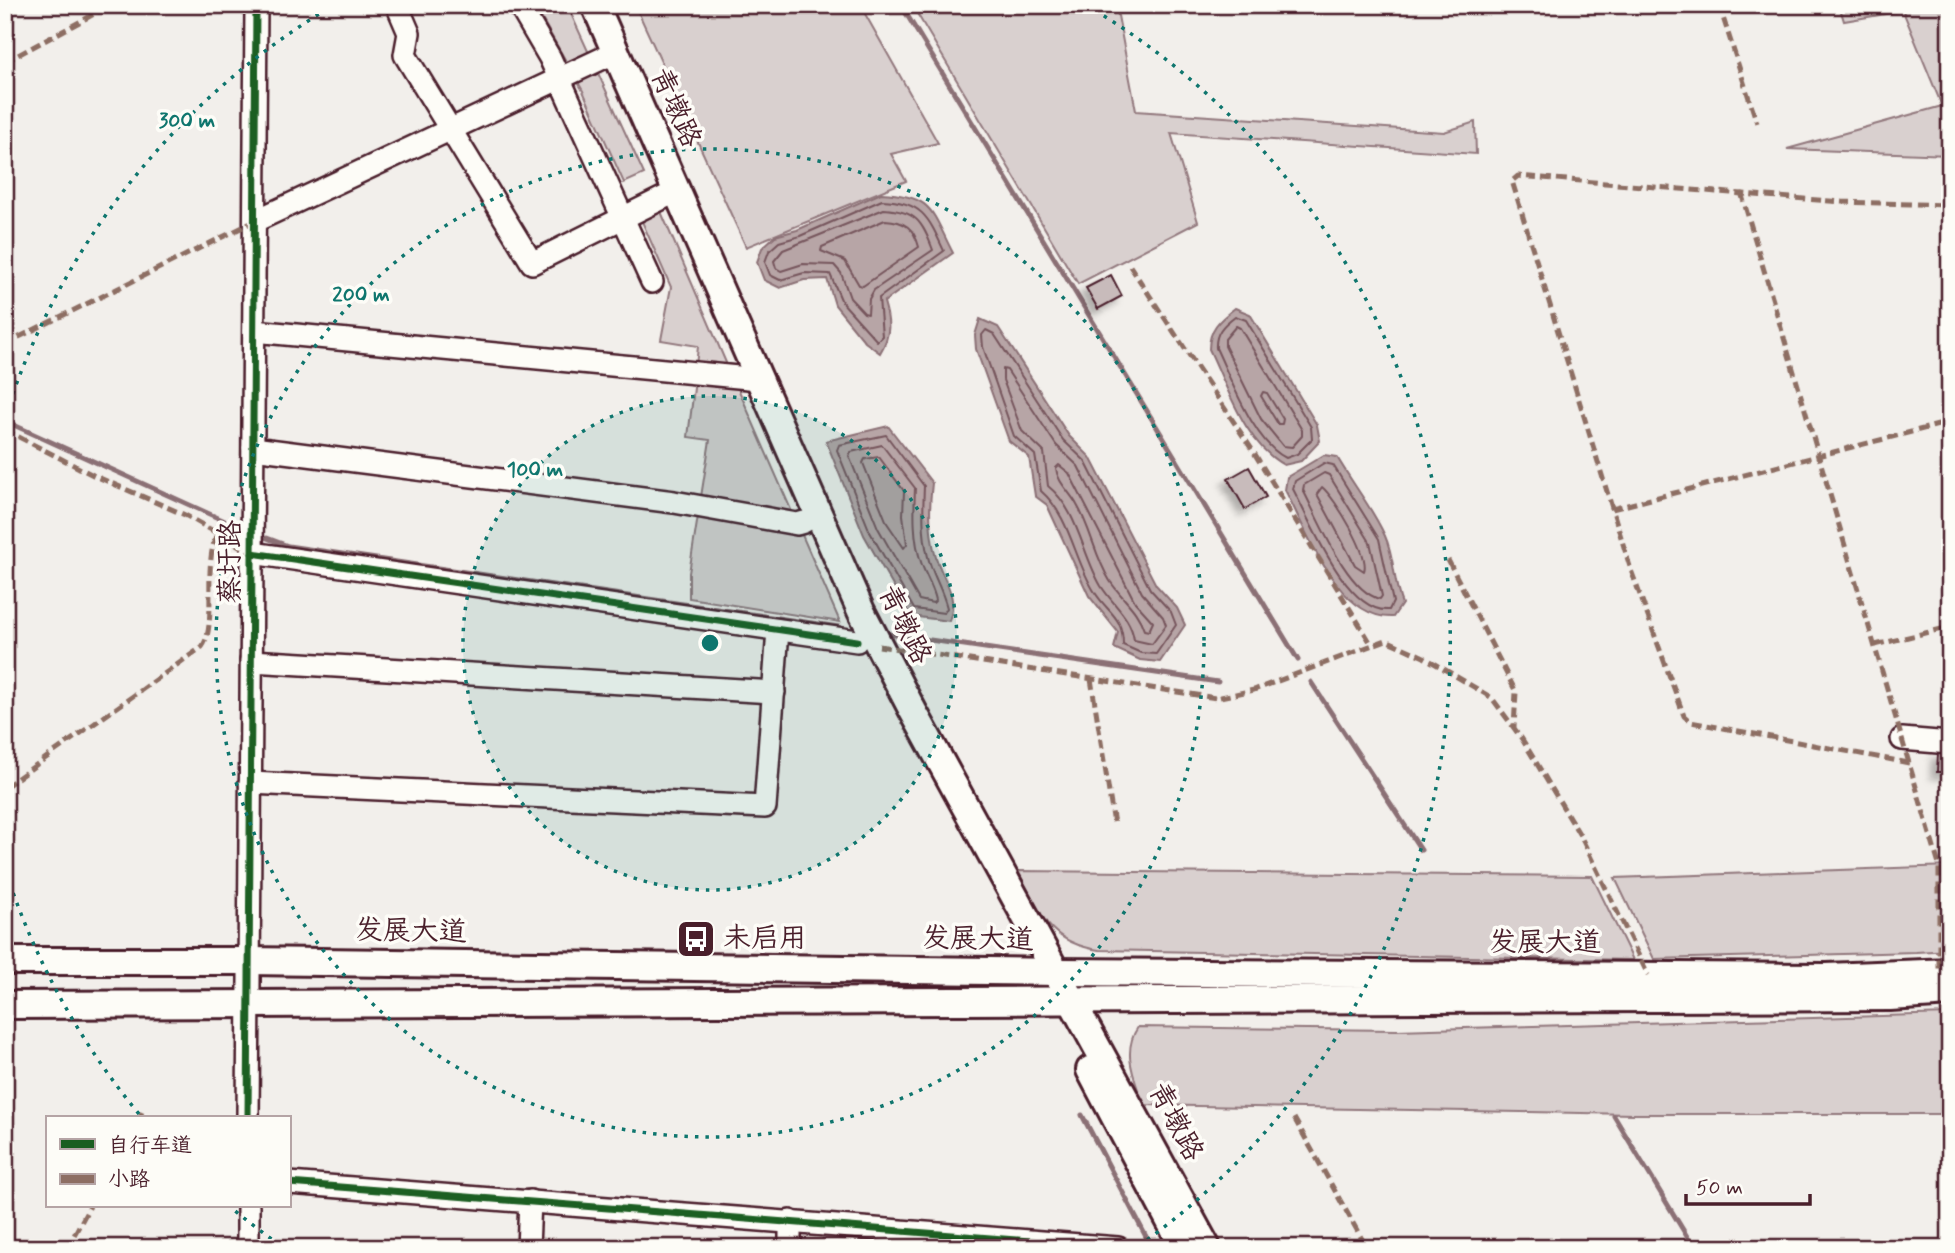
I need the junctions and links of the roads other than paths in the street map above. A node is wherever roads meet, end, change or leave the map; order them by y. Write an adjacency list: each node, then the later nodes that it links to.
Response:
1 (256, 5): 11 (street, 蔡圩路)
2 (397, 5): 8 (street)
3 (519, 5): 7 (street)
4 (578, 5): 6 (main road, 青墩路)
5 (595, 5): 6 (main road, 青墩路)
6 (609, 55): 7 (street); 9 (main road, 青墩路)
7 (559, 78): 8 (street); 10 (street)
8 (449, 129): 10 (street); 11 (street)
9 (670, 194): 10 (street); 14 (main road, 青墩路)
10 (625, 217): 12 (street)
11 (255, 221): 13 (street, 蔡圩路)
12 (652, 282)
13 (254, 331): 14 (street); 15 (street, 蔡圩路)
14 (750, 378): 16 (main road, 青墩路); 27 (main road, 青墩路)
15 (253, 448): 16 (street); 17 (street, 蔡圩路)
16 (804, 522): 19 (main road, 青墩路)
17 (252, 553): 18 (street); 20 (street, 蔡圩路)
18 (778, 630): 19 (street); 21 (street)
19 (857, 641): 27 (main road, 青墩路)
20 (251, 661): 21 (street); 24 (street, 蔡圩路)
21 (774, 692): 24 (street)
22 (1902, 739): 23 (street)
23 (1950, 743)
24 (250, 783): 26 (street, 蔡圩路)
25 (5, 961): 26 (main road, 发展大道)
26 (249, 961): 27 (main road, 发展大道); 31 (street, 蔡圩路)
27 (1048, 972): 28 (main road, 发展大道); 30 (main road, 青墩路)
28 (1950, 972)
29 (1950, 993): 30 (main road, 发展大道)
30 (1064, 1001): 31 (main road, 发展大道); 43 (main road, 青墩路); 44 (main road, 青墩路)
31 (249, 1003): 32 (main road, 发展大道); 33 (street, 蔡圩路)
32 (5, 1005)
33 (248, 1116)
34 (290, 1183): 35 (street)
35 (530, 1201): 37 (street); 40 (street)
36 (248, 1208): 39 (street)
37 (790, 1221): 38 (street); 41 (street)
38 (1052, 1245): 42 (street)
39 (248, 1248)
40 (528, 1248)
41 (790, 1248)
42 (1118, 1248)
43 (1184, 1248)
44 (1207, 1248)

